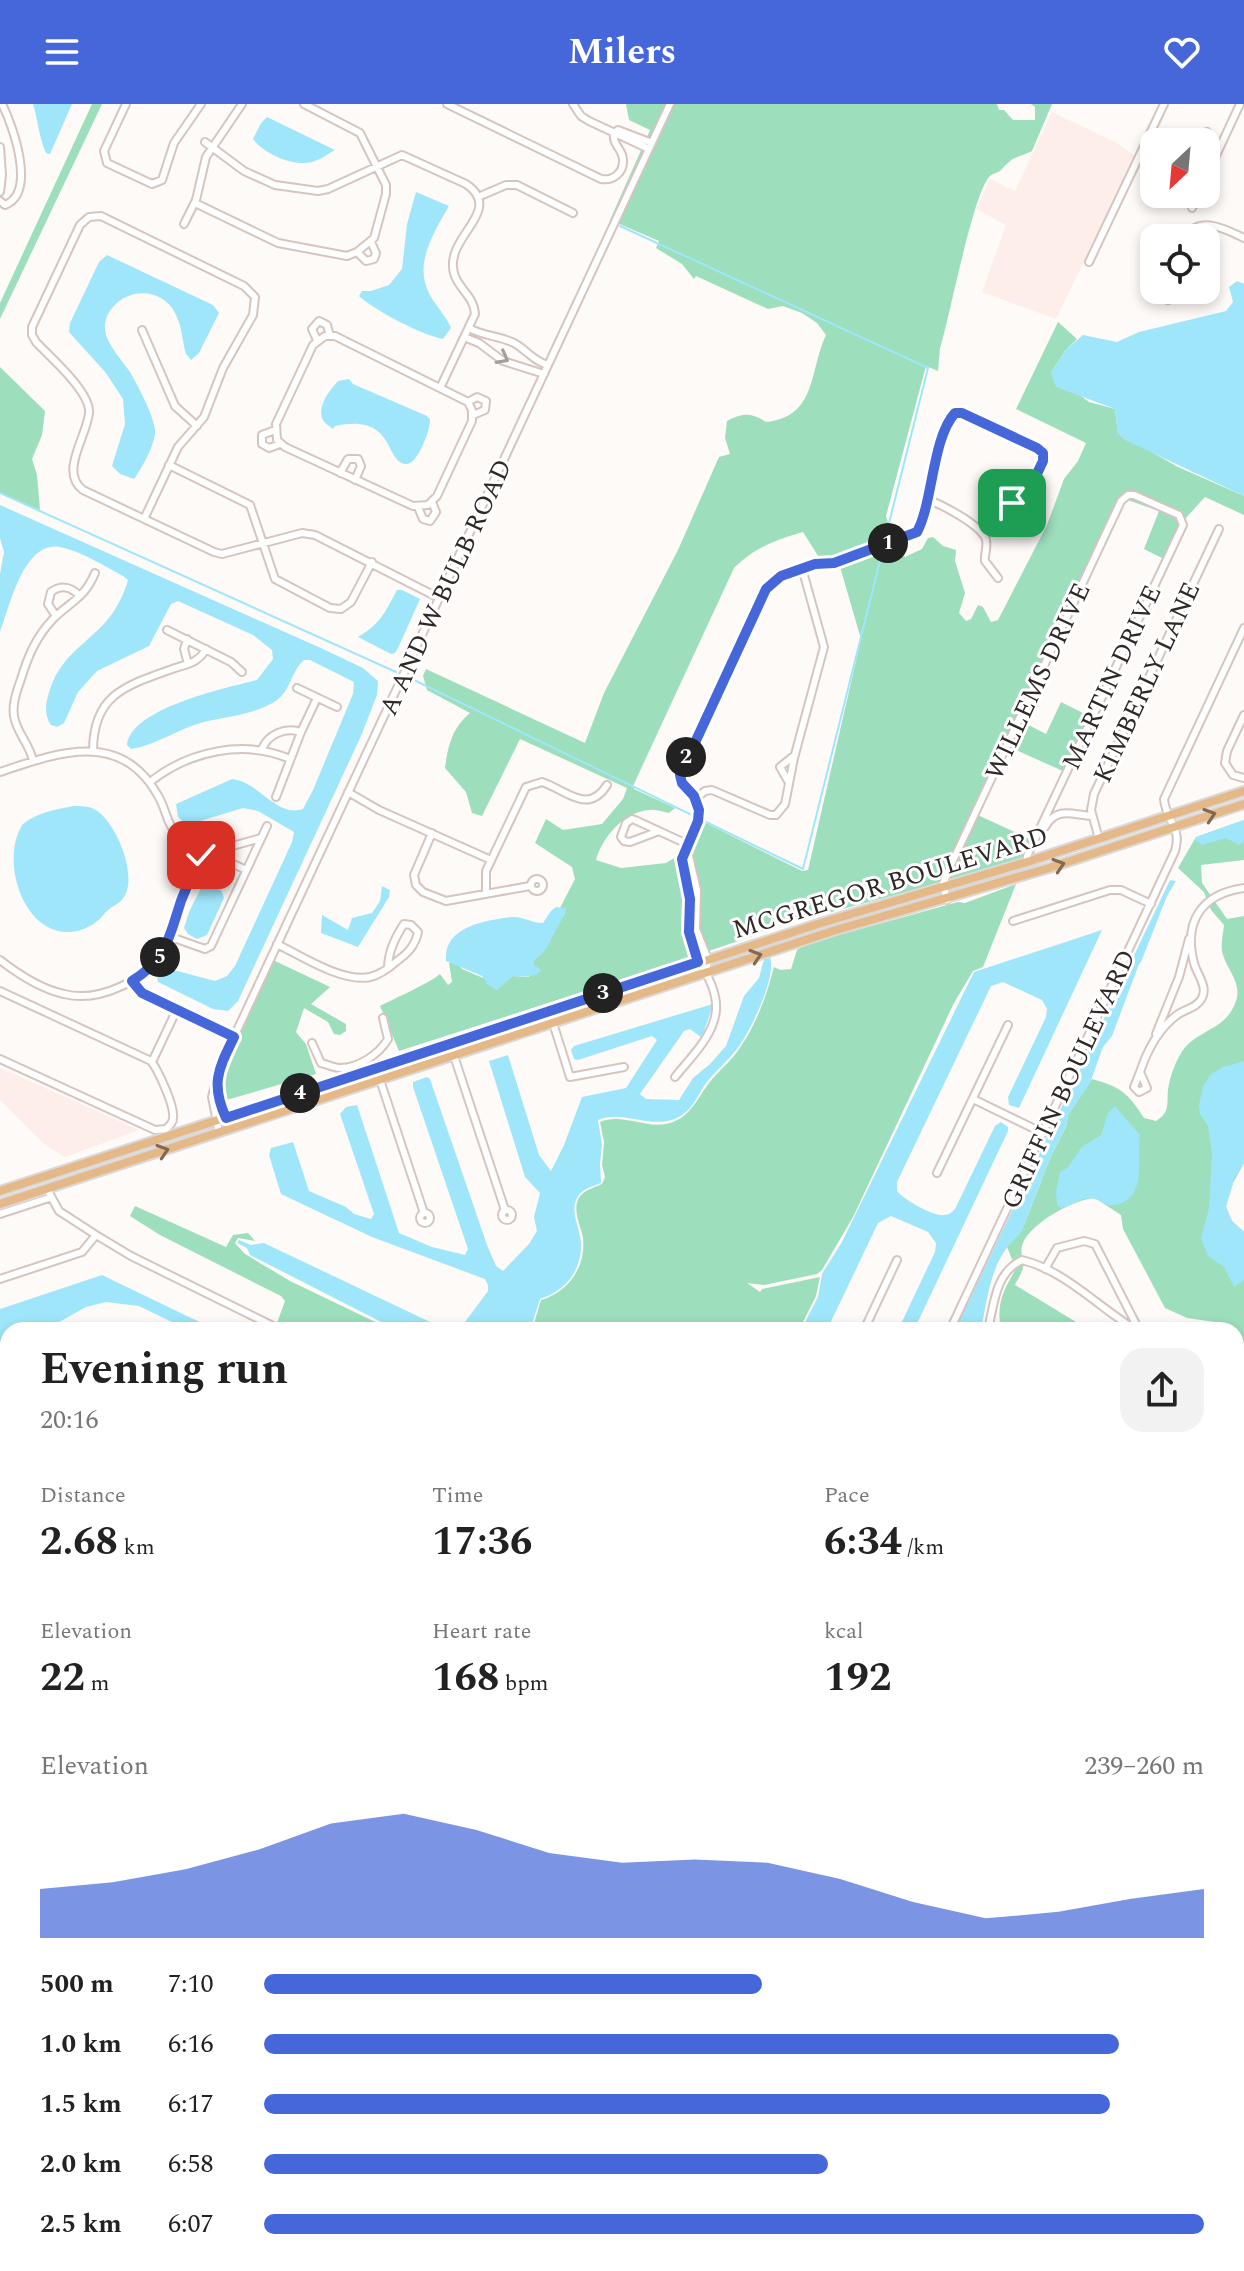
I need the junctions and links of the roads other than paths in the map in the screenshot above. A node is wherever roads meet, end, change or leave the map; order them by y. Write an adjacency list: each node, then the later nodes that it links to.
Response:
1 (2, 104): 20 (street)
2 (126, 104): 3 (street)
3 (201, 104)
4 (242, 104): 16 (street)
5 (304, 104): 17 (street)
6 (447, 104): 12 (street)
7 (573, 104): 12 (street)
8 (670, 104): 14 (street, A AND W BULB ROAD)
9 (1164, 104): 28 (street)
10 (1240, 104): 11 (street)
11 (1220, 130)
12 (614, 133): 14 (street)
13 (205, 142): 16 (street)
14 (651, 146): 34 (street, A AND W BULB ROAD)
15 (0, 147): 18 (street)
16 (212, 147): 17 (street); 21 (street)
17 (377, 165): 19 (street); 26 (street)
18 (0, 192)
19 (478, 197): 22 (street); 29 (street)
20 (0, 201)
21 (195, 203): 23 (street); 27 (street)
22 (573, 213)
23 (184, 224)
24 (1220, 227): 25 (street)
25 (1244, 238)
26 (371, 242): 27 (street); 27 (street)
27 (357, 252)
28 (1089, 262)
29 (469, 328): 32 (street); 34 (street)
30 (142, 330): 39 (street)
31 (330, 336): 33 (street); 33 (street); 36 (street)
32 (464, 337): 35 (street, one-way to 35); 36 (street)
33 (317, 340): 40 (street)
34 (548, 365): 35 (street, A AND W BULB ROAD)
35 (544, 374): 58 (street, A AND W BULB ROAD)
36 (441, 386): 37 (street)
37 (468, 402): 38 (street); 38 (street)
38 (473, 415): 47 (street)
39 (197, 426): 42 (street); 50 (street)
40 (275, 430): 41 (street); 41 (street)
41 (280, 444): 43 (street)
42 (169, 465): 50 (street); 52 (street)
43 (340, 473): 44 (street); 44 (street)
44 (355, 480): 49 (street)
45 (926, 499): 46 (street); 54 (street); 56 (street)
46 (1025, 499)
47 (432, 502): 49 (street); 49 (street)
48 (1157, 505): 98 (street, MARTIN DRIVE); 101 (street, WILLEMS DRIVE)
49 (418, 507)
50 (144, 519): 52 (street)
51 (1219, 529): 86 (street, KIMBERLY LANE)
52 (262, 545): 53 (street); 53 (street)
53 (372, 562): 58 (street)
54 (802, 568): 73 (street); 84 (street)
55 (95, 573): 57 (street)
56 (998, 578)
57 (80, 596): 59 (street); 59 (street)
58 (439, 598): 82 (street, A AND W BULB ROAD)
59 (56, 616): 75 (street)
60 (1244, 628): 87 (street)
61 (167, 630): 62 (street)
62 (187, 639): 63 (street); 64 (street)
63 (206, 649): 64 (street); 65 (street)
64 (188, 664): 72 (street)
65 (242, 672)
66 (297, 688): 67 (street)
67 (317, 698): 68 (street); 70 (street)
68 (337, 707)
69 (1244, 715): 77 (street)
70 (301, 732): 71 (street); 74 (street)
71 (262, 749): 74 (street); 78 (street)
72 (93, 751): 75 (street); 78 (street)
73 (795, 755): 79 (street); 79 (street)
74 (290, 759): 83 (street)
75 (33, 761): 76 (street)
76 (0, 772)
77 (1244, 778)
78 (150, 782): 96 (street)
79 (788, 784): 84 (street)
80 (607, 785): 97 (street)
81 (1244, 791): 87 (main road, MCGREGOR BOULEVARD)
82 (348, 792): 91 (street); 110 (street, A AND W BULB ROAD)
83 (276, 797)
84 (695, 799): 94 (street)
85 (1244, 804): 89 (main road, MCGREGOR BOULEVARD, one-way to 85)
86 (1092, 816): 93 (street, KIMBERLY LANE); 98 (street)
87 (1169, 816): 89 (street); 93 (main road, MCGREGOR BOULEVARD)
88 (267, 826): 92 (street)
89 (1176, 826): 103 (main road, MCGREGOR BOULEVARD, one-way to 89); 106 (street, GRIFFIN BOULEVARD)
90 (659, 831): 90 (street); 94 (street)
91 (432, 833): 97 (street); 104 (street)
92 (261, 838): 95 (street); 99 (street)
93 (1099, 839): 98 (main road, MCGREGOR BOULEVARD)
94 (687, 844): 112 (street)
95 (210, 853): 96 (street); 99 (street)
96 (190, 858): 109 (street)
97 (491, 860): 104 (street)
98 (1027, 862): 101 (main road, MCGREGOR BOULEVARD); 103 (main road)
99 (246, 870): 109 (street)
100 (530, 886): 104 (street)
101 (943, 888): 105 (street); 112 (main road, MCGREGOR BOULEVARD)
102 (1244, 888): 108 (street)
103 (979, 890): 105 (main road, MCGREGOR BOULEVARD)
104 (486, 894)
105 (947, 900): 114 (main road, MCGREGOR BOULEVARD, one-way to 105)
106 (1151, 904): 107 (street); 145 (street, GRIFFIN BOULEVARD)
107 (1013, 921)
108 (1191, 936): 123 (street); 123 (street)
109 (171, 937): 115 (street)
110 (277, 944): 113 (street); 122 (street, A AND W BULB ROAD)
111 (0, 960): 115 (street)
112 (703, 961): 114 (street); 117 (main road, MCGREGOR BOULEVARD)
113 (388, 968): 113 (street)
114 (706, 973): 120 (main road, MCGREGOR BOULEVARD); 135 (street)
115 (132, 981): 118 (street)
116 (0, 991): 130 (street)
117 (586, 999): 120 (main road); 125 (main road, MCGREGOR BOULEVARD)
118 (177, 1009): 122 (street); 130 (street)
119 (383, 1018): 128 (street)
120 (553, 1023): 127 (main road, MCGREGOR BOULEVARD); 131 (street)
121 (1008, 1025): 139 (street)
122 (234, 1037): 133 (street, A AND W BULB ROAD)
123 (1153, 1041): 134 (street)
124 (312, 1043): 128 (street)
125 (450, 1044): 126 (main road, MCGREGOR BOULEVARD); 127 (street)
126 (419, 1054): 132 (main road, MCGREGOR BOULEVARD); 136 (main road)
127 (453, 1055): 136 (main road, MCGREGOR BOULEVARD); 151 (street)
128 (372, 1058): 132 (street)
129 (0, 1059): 130 (street)
130 (152, 1062)
131 (624, 1067)
132 (374, 1068): 137 (main road, MCGREGOR BOULEVARD); 138 (main road)
133 (219, 1069): 141 (street); 142 (street, A AND W BULB ROAD)
134 (1140, 1072)
135 (675, 1077)
136 (380, 1080): 138 (main road, MCGREGOR BOULEVARD); 152 (street)
137 (332, 1083): 140 (main road); 141 (main road, MCGREGOR BOULEVARD)
138 (331, 1095): 140 (main road, MCGREGOR BOULEVARD)
139 (973, 1099): 145 (street); 147 (street)
140 (308, 1103): 143 (main road, MCGREGOR BOULEVARD)
141 (226, 1118): 142 (main road, MCGREGOR BOULEVARD); 143 (street)
142 (216, 1121): 144 (street, A AND W BULB ROAD); 146 (main road, MCGREGOR BOULEVARD)
143 (230, 1128): 144 (main road, MCGREGOR BOULEVARD)
144 (219, 1132): 149 (main road, MCGREGOR BOULEVARD, one-way to 144)
145 (1043, 1133): 160 (street, GRIFFIN BOULEVARD)
146 (72, 1168): 148 (main road, MCGREGOR BOULEVARD); 149 (main road)
147 (937, 1173)
148 (0, 1191)
149 (48, 1194): 150 (main road, MCGREGOR BOULEVARD); 153 (street); 154 (street)
150 (0, 1204)
151 (505, 1210)
152 (424, 1213)
153 (0, 1214)
154 (96, 1235): 157 (street); 158 (street)
155 (897, 1260): 159 (street)
156 (1045, 1269): 161 (street); 162 (street); 163 (street)
157 (0, 1279)
158 (263, 1322)
159 (868, 1322)
160 (954, 1322)
161 (990, 1322)
162 (1127, 1322)
163 (1134, 1322)

